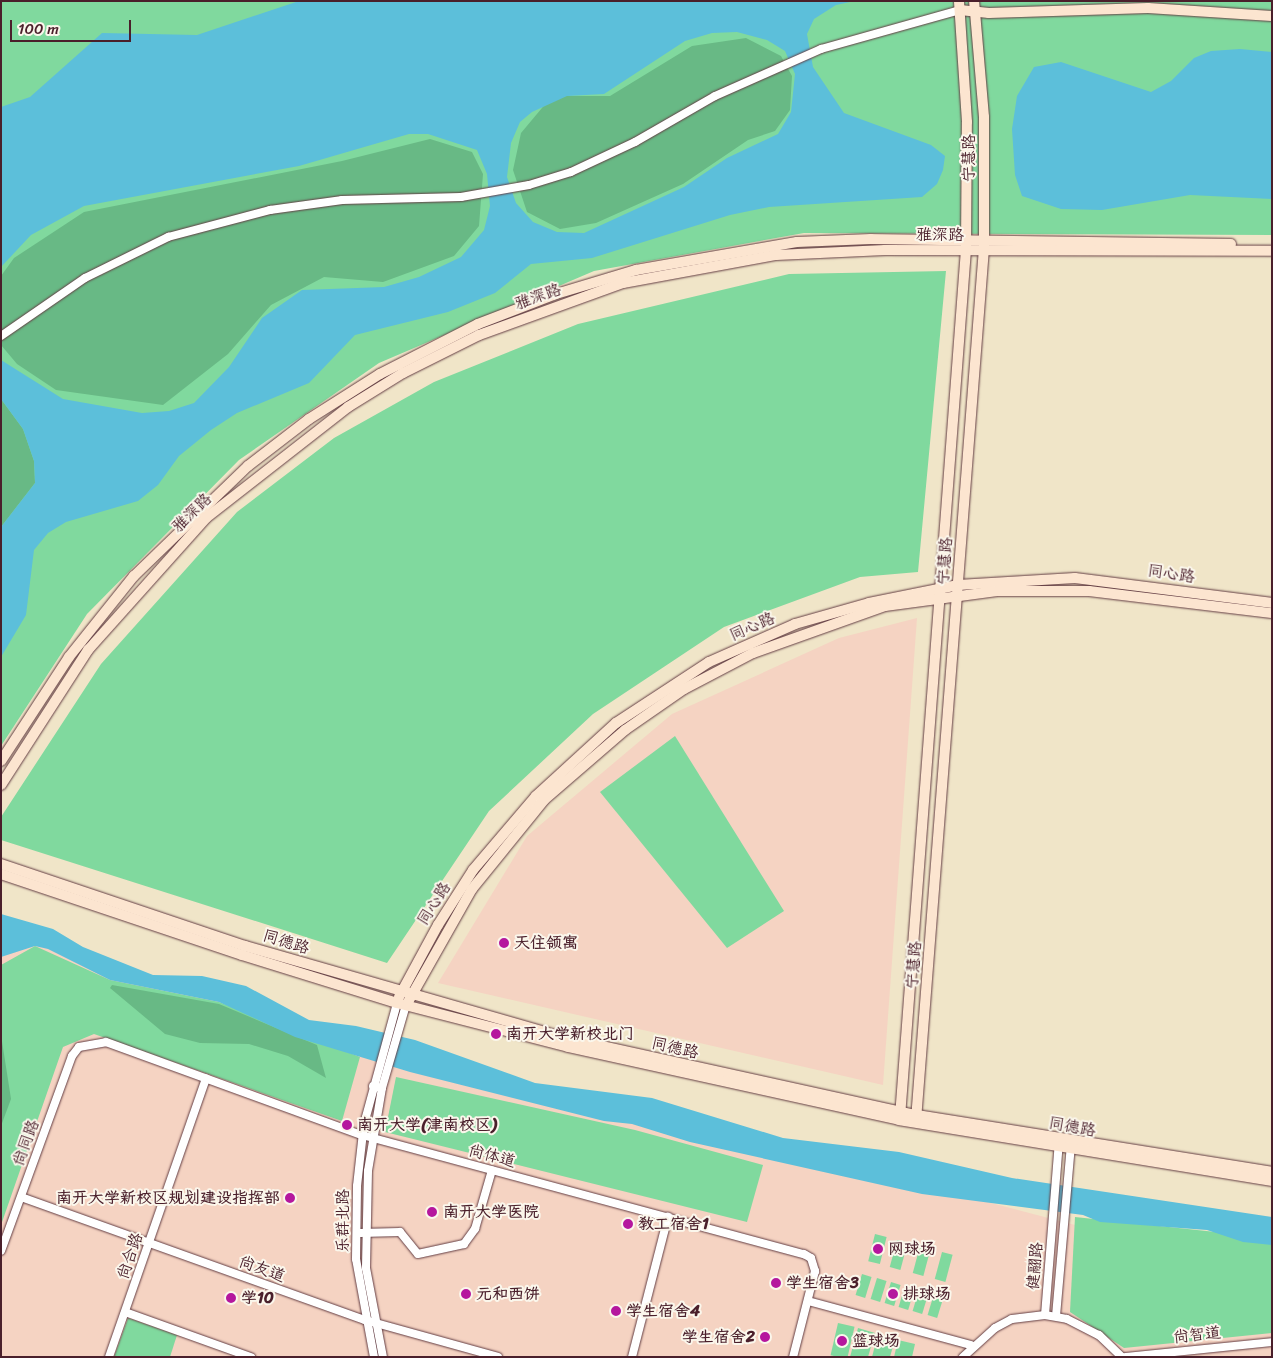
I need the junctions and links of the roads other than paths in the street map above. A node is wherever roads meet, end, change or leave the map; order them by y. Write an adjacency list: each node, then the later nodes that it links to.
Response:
1 (969, 5): 2 (main road); 4 (main road, 宁慧路); 5 (main road, 宁慧路); 7 (street)
2 (1272, 16)
3 (1272, 244): 5 (main road, 雅深路)
4 (966, 245): 5 (main road, 雅深路); 9 (main road, 宁慧路); 12 (main road, 雅深路); 13 (main road, 雅深路)
5 (984, 246): 6 (main road, 雅深路); 8 (main road, 宁慧路)
6 (1272, 251)
7 (1, 336)
8 (958, 590): 9 (main road, 同心路); 10 (main road, 同心路); 11 (main road, 同心路); 22 (main road, 宁慧路)
9 (941, 592): 16 (main road, 同心路); 21 (main road, 宁慧路)
10 (1272, 603)
11 (1272, 613)
12 (1, 761)
13 (1, 785)
14 (1, 864): 16 (main road, 同德路)
15 (1, 874): 16 (main road, 同德路)
16 (404, 999): 19 (street, 乐群北路); 20 (street, 乐群北路); 21 (main road, 同德路)
17 (79, 1047): 18 (street, 尚体道); 30 (street, 尚同路)
18 (206, 1078): 23 (street, 尚体道); 34 (street, 尚合路)
19 (373, 1086): 20 (street); 23 (street, 乐群北路)
20 (382, 1088): 24 (street, 乐群北路)
21 (900, 1116): 22 (main road, 同德路)
22 (916, 1119): 25 (main road, 同德路)
23 (362, 1134): 24 (street, 尚体道); 32 (street, 乐群北路)
24 (372, 1138): 27 (street, 尚体道); 33 (street, 乐群北路)
25 (1058, 1144): 26 (main road, 同德路); 38 (street, 健翮路)
26 (1070, 1147): 28 (main road, 同德路); 29 (main road, 同德路); 39 (street, 健翮路)
27 (492, 1170): 31 (street, 尚体道); 33 (street)
28 (1272, 1172)
29 (1272, 1181)
30 (21, 1197): 34 (street, 尚友道); 35 (street, 尚同路)
31 (668, 1217): 36 (street, 尚体道); 49 (street)
32 (356, 1233): 33 (street); 40 (street, 乐群北路)
33 (366, 1233): 41 (street, 乐群北路)
34 (149, 1244): 37 (street, 尚合路); 40 (street, 尚友道)
35 (1, 1251)
36 (808, 1301): 43 (street); 50 (street)
37 (125, 1312): 44 (street, 尚合路); 45 (street)
38 (1045, 1315): 39 (street); 43 (street)
39 (1056, 1316): 52 (street)
40 (365, 1320): 41 (street, 尚友道); 46 (street, 乐群北路)
41 (374, 1323): 47 (street, 乐群北路); 48 (street, 尚友道)
42 (1272, 1342): 52 (street, 尚智道)
43 (971, 1345): 51 (street)
44 (109, 1357)
45 (251, 1357)
46 (374, 1357)
47 (383, 1357)
48 (498, 1357)
49 (632, 1357)
50 (793, 1357)
51 (963, 1357)
52 (1124, 1357)

